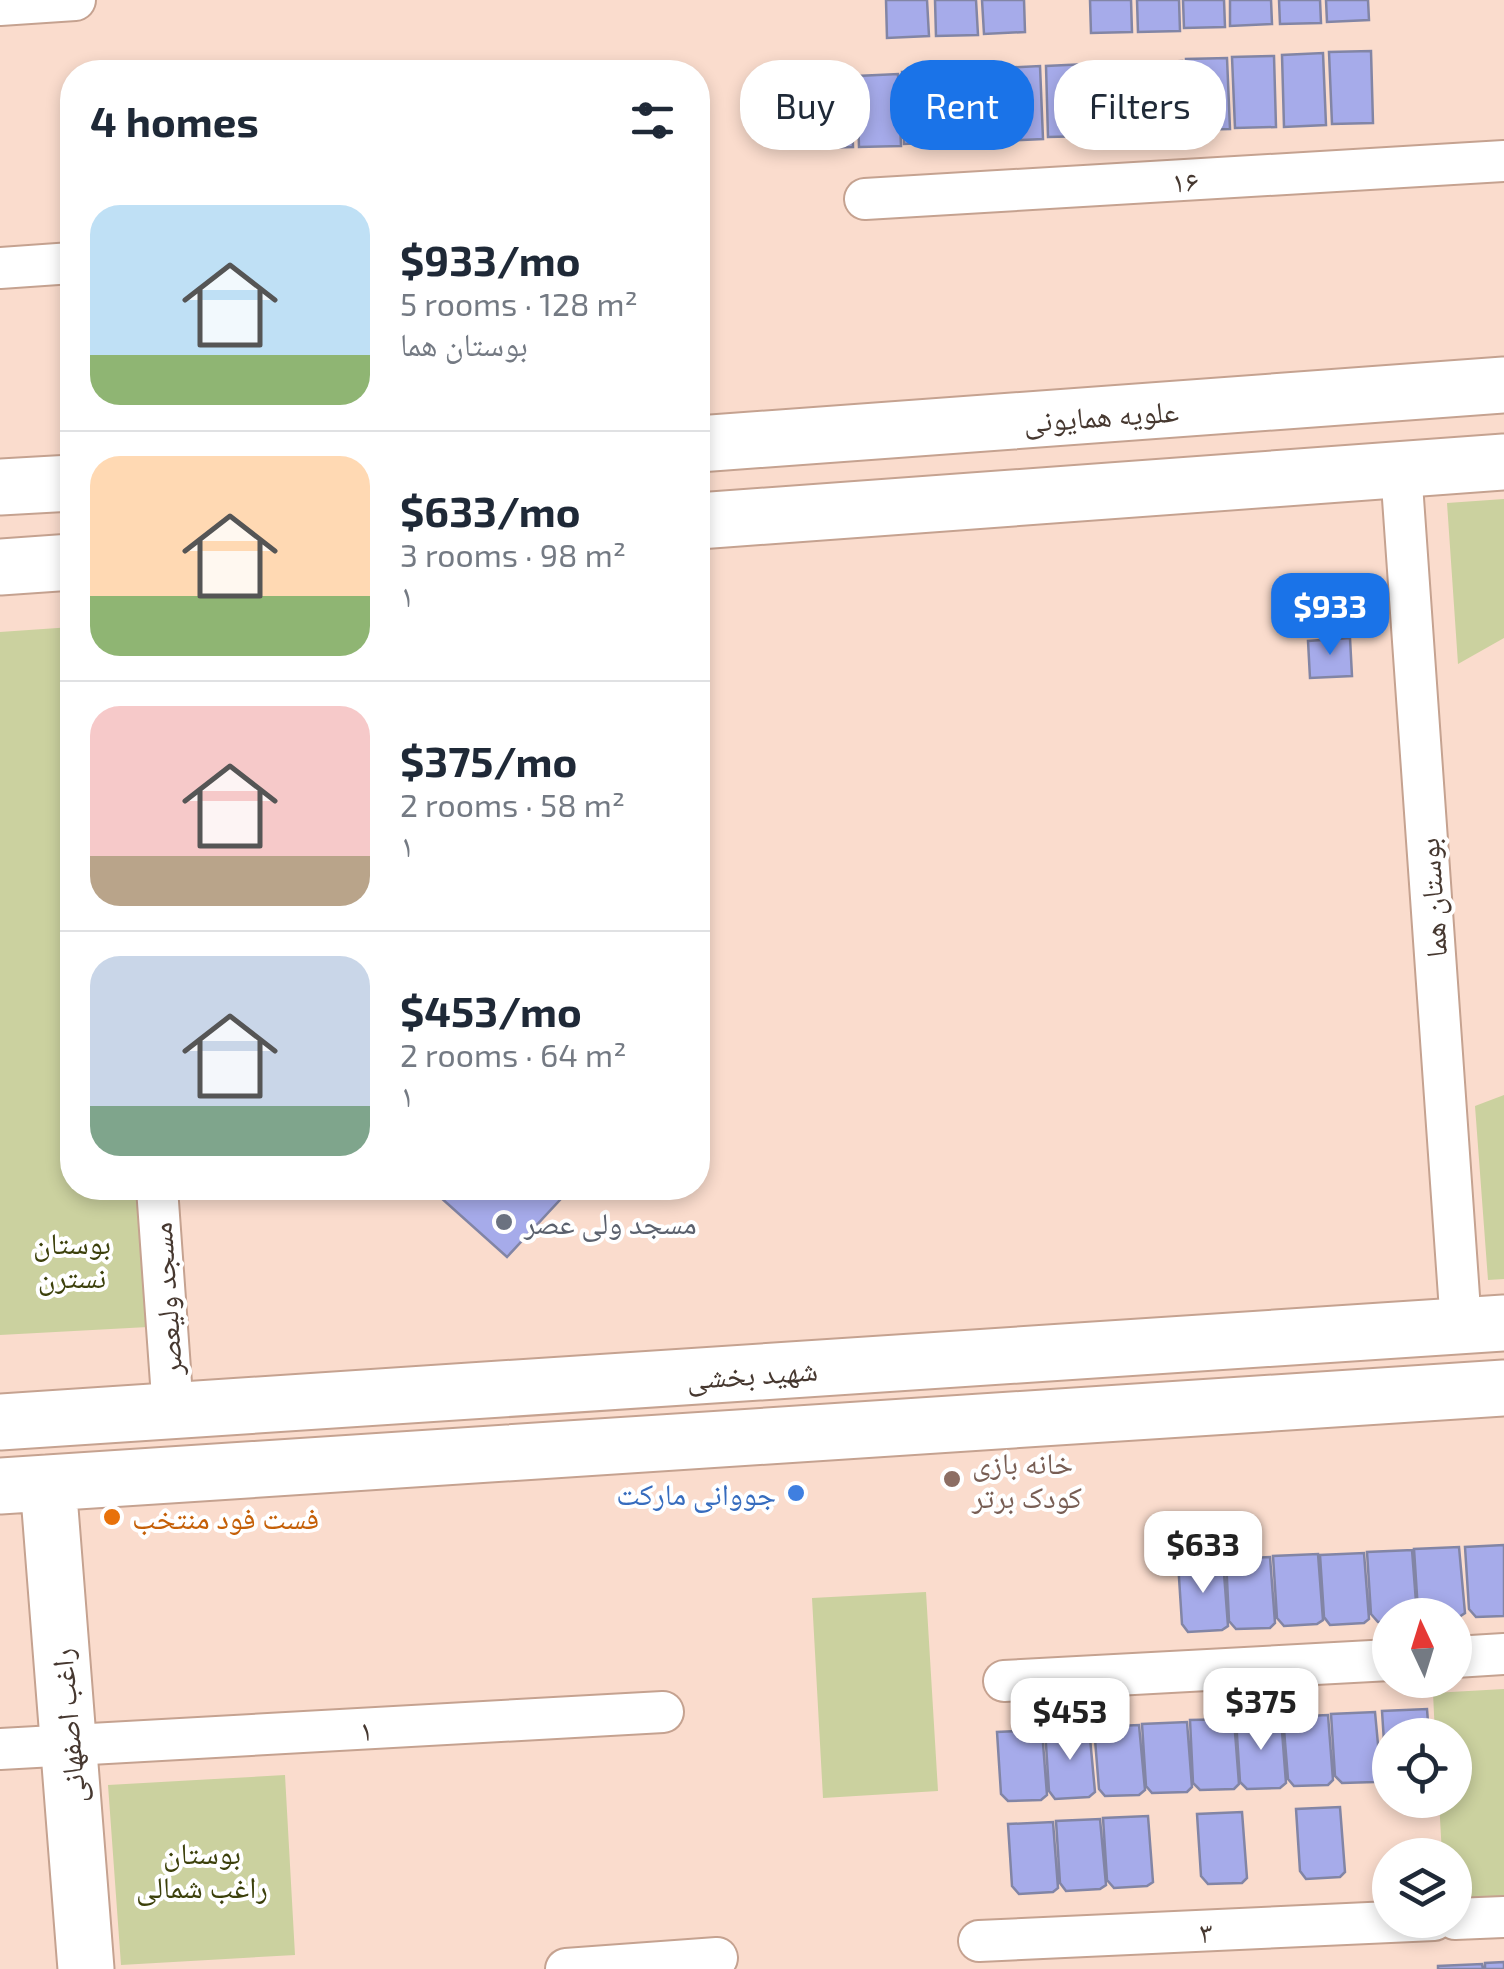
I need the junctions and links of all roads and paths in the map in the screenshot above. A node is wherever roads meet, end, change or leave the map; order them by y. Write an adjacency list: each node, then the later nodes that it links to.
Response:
1 (75, 0): 2 (street)
2 (0, 5)
3 (1504, 161): 4 (street, ۱۶)
4 (865, 199)
5 (60, 264): 6 (street)
6 (0, 268)
7 (1504, 385): 8 (street, علویه همایونی)
8 (710, 443)
9 (1504, 462): 10 (street)
10 (1401, 470): 13 (street); 17 (street, بوستان هما)
11 (60, 483): 12 (street)
12 (0, 485)
13 (710, 519)
14 (60, 563): 15 (street)
15 (0, 567)
16 (158, 1200): 20 (street, مسجد ولیعصر)
17 (1482, 1324): 18 (street, شهید بخشی)
18 (871, 1365): 20 (street, شهید بخشی); 22 (street)
19 (1504, 1388): 22 (street)
20 (172, 1412): 21 (street, شهید بخشی)
21 (0, 1422)
22 (872, 1429): 23 (street)
23 (24, 1485): 29 (street, راغب اصفهانی)
24 (1504, 1654): 25 (street)
25 (1472, 1655)
26 (1372, 1661): 27 (street)
27 (1004, 1681)
28 (662, 1712): 29 (street, ۱)
29 (69, 1745): 30 (street, ۱); 36 (street, راغب اصفهانی)
30 (0, 1750)
31 (1504, 1917): 32 (street)
32 (1472, 1918)
33 (1372, 1923): 34 (street, ۳)
34 (979, 1941)
35 (716, 1958): 37 (street)
36 (86, 1969)
37 (566, 1969)

